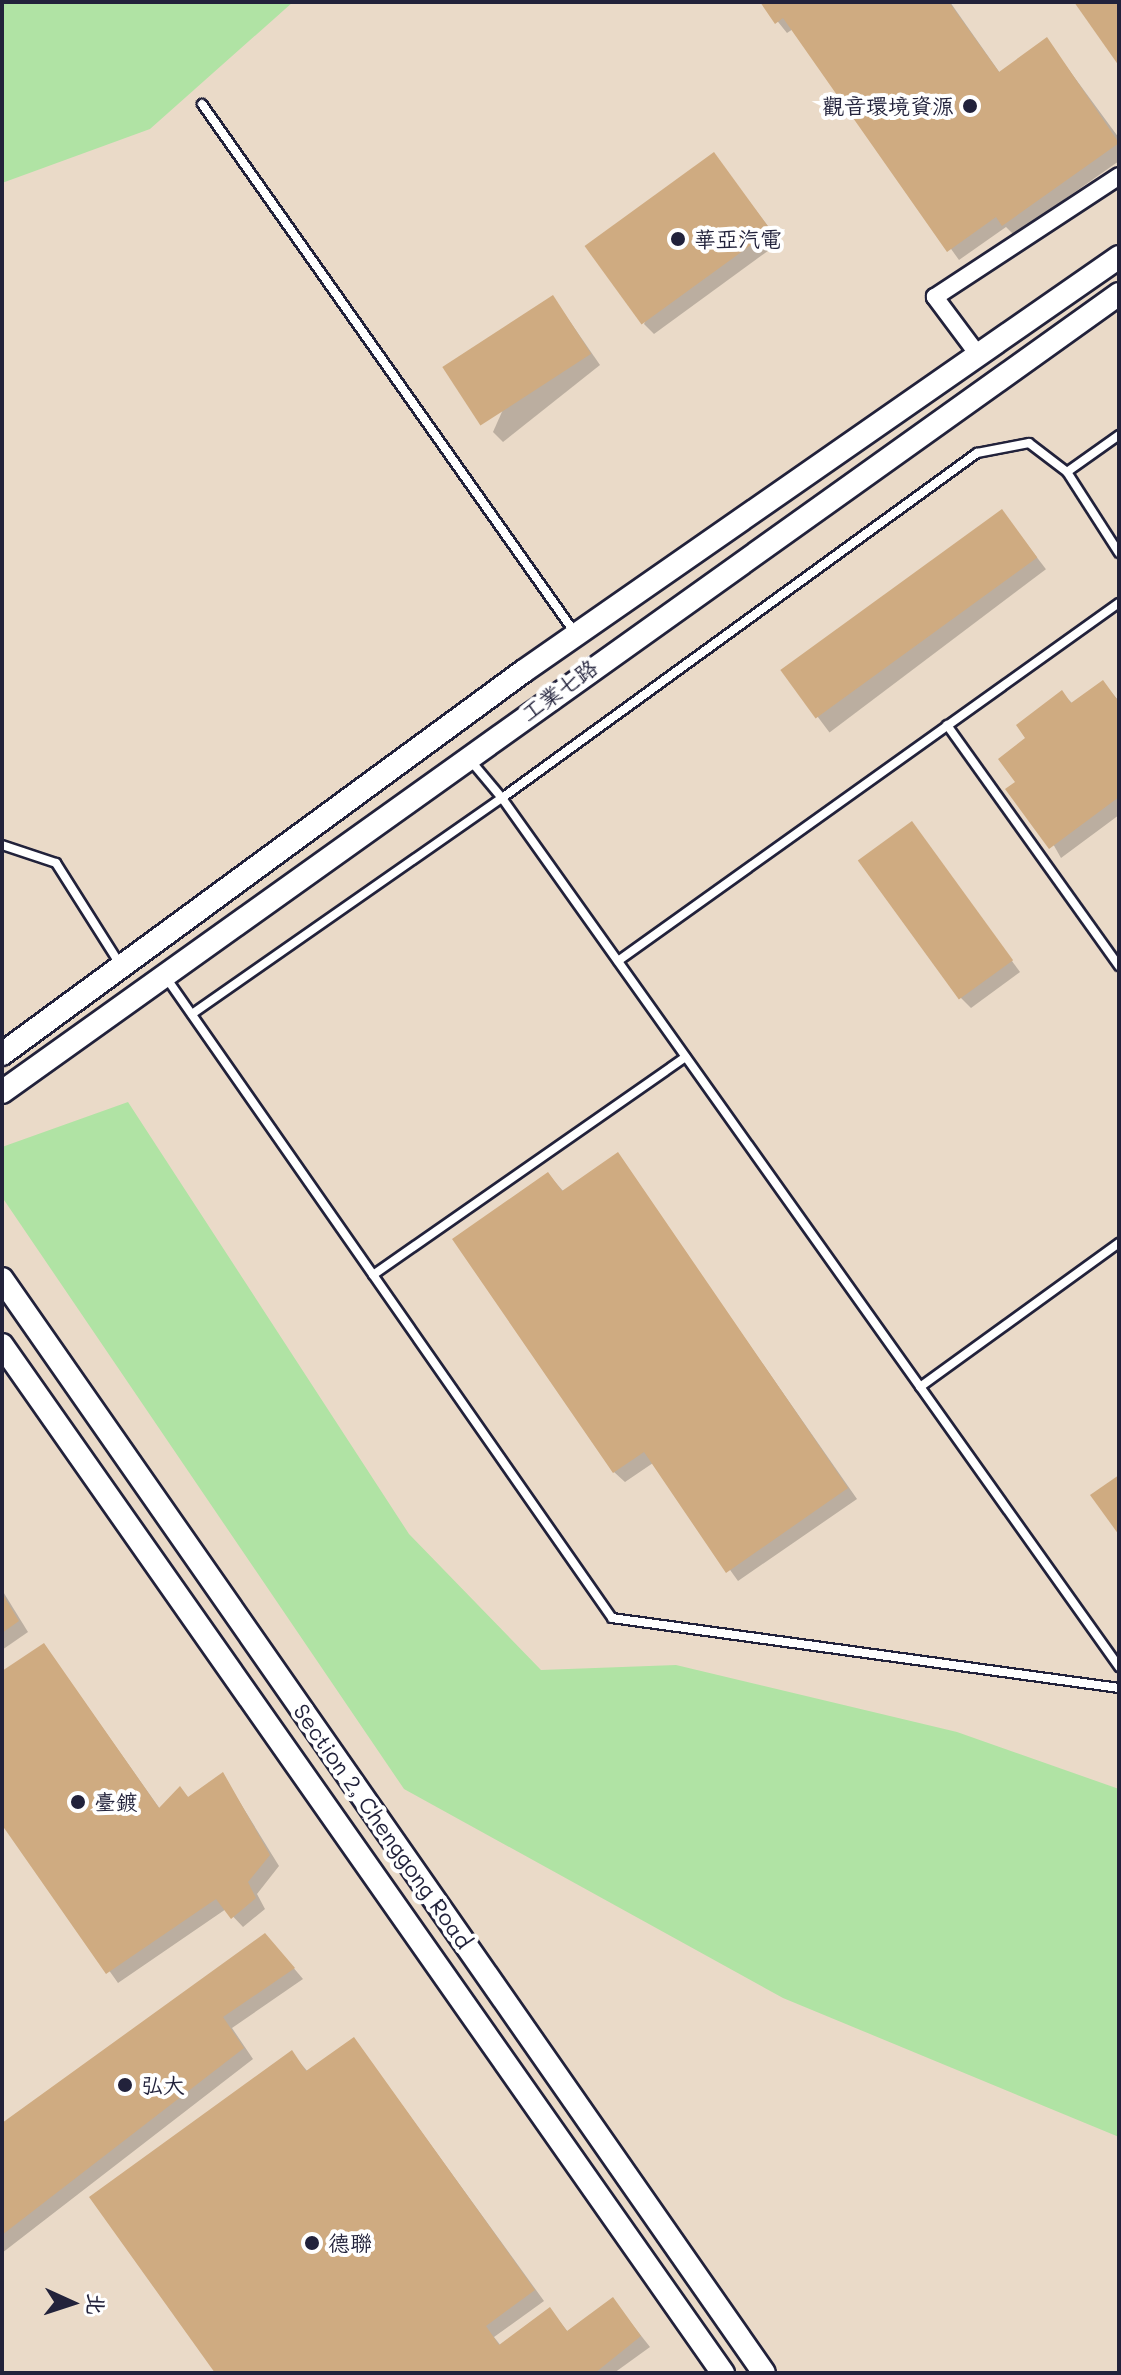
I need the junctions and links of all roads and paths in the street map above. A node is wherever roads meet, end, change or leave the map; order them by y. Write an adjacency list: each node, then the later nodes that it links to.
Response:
1 (202, 104): 10 (lane)
2 (1119, 176): 5 (street)
3 (1119, 257): 5 (street, 工業七路)
4 (1119, 294): 12 (street, 工業七路)
5 (979, 356): 10 (street, 工業七路)
6 (1119, 435): 7 (lane)
7 (1067, 472): 8 (lane); 13 (lane)
8 (1119, 553)
9 (1119, 603): 11 (lane)
10 (576, 635): 17 (street, 工業七路)
11 (947, 725): 15 (lane); 16 (lane)
12 (466, 757): 13 (lane); 18 (street, 工業七路)
13 (502, 798): 15 (lane); 19 (lane)
14 (2, 845): 17 (lane)
15 (618, 961): 21 (lane)
16 (1119, 966)
17 (121, 967): 20 (street, 工業七路)
18 (165, 975): 19 (lane); 22 (street, 工業七路)
19 (192, 1014): 24 (lane)
20 (2, 1054)
21 (685, 1057): 24 (lane); 27 (lane)
22 (2, 1092)
23 (1119, 1243): 27 (lane)
24 (373, 1275): 29 (lane)
25 (2, 1279): 31 (street, Section 2, Chenggong Road)
26 (2, 1345): 30 (street, Section 2, Chenggong Road)
27 (920, 1387): 28 (lane)
28 (1119, 1667)
29 (1119, 1688)
30 (723, 2373)
31 (764, 2373)

